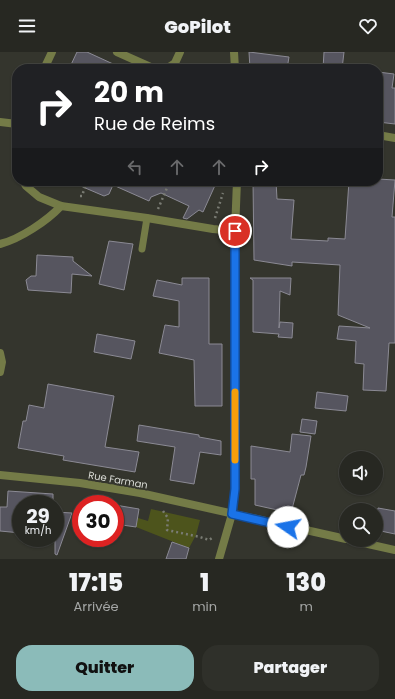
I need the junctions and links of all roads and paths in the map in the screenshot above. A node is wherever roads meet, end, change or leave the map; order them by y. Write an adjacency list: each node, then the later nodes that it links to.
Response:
1 (52, 52): 5 (street)
2 (117, 52): 6 (street)
3 (180, 52): 7 (street)
4 (234, 52): 8 (street)
5 (46, 64)
6 (144, 64)
7 (174, 64)
8 (235, 64)
9 (0, 122): 10 (street)
10 (12, 123)
11 (383, 136): 12 (street)
12 (395, 138)
13 (26, 186): 19 (street)
14 (85, 186): 18 (path)
15 (168, 186): 20 (path)
16 (237, 186): 23 (street)
17 (224, 190): 22 (path)
18 (76, 197)
19 (60, 206): 21 (street); 24 (street)
20 (165, 211)
21 (147, 218): 23 (street); 25 (lane)
22 (214, 219)
23 (235, 231): 30 (street)
24 (0, 244)
25 (142, 249)
26 (0, 353): 27 (street)
27 (0, 372)
28 (0, 475): 29 (street, Rue Farman)
29 (165, 499): 30 (street, Rue Farman); 31 (path)
30 (232, 514): 31 (street); 32 (street, Rue Farman)
31 (227, 536): 35 (street)
32 (339, 537)
33 (382, 547): 34 (street)
34 (395, 550)
35 (220, 557): 36 (street)
36 (212, 559)

